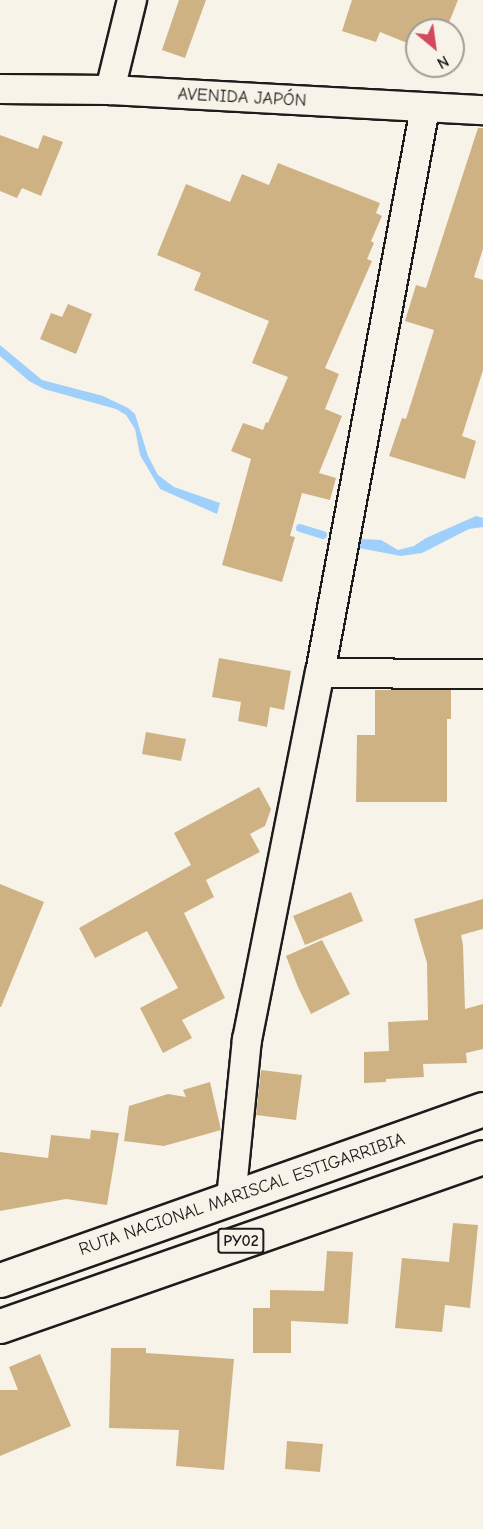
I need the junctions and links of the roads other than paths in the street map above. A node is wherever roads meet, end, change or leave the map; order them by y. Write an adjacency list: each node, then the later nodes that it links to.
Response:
1 (132, 0): 3 (street)
2 (0, 89): 3 (street, AVENIDA JAPÓN)
3 (110, 90): 4 (street, AVENIDA JAPÓN)
4 (425, 108): 5 (street, AVENIDA JAPÓN); 6 (street)
5 (483, 110)
6 (320, 673): 7 (street); 10 (street)
7 (483, 674)
8 (483, 1110): 10 (highway, RUTA NACIONAL MARISCAL ESTIGARRIBIA / PY02)
9 (483, 1157): 12 (highway, PY02)
10 (231, 1199): 11 (highway, RUTA NACIONAL MARISCAL ESTIGARRIBIA / PY02)
11 (0, 1280)
12 (0, 1326)

